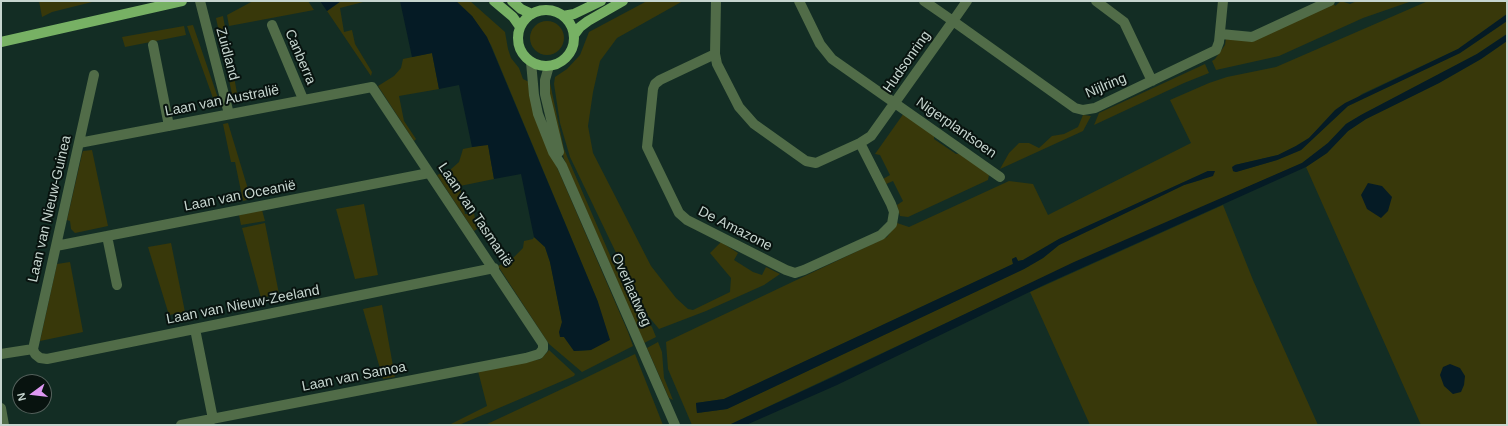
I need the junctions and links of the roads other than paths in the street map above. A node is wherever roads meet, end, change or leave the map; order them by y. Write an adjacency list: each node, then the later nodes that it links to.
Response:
1 (182, 1): 21 (main road)
2 (200, 1): 31 (street, Zuidland)
3 (494, 1): 18 (main road)
4 (512, 1): 14 (main road)
5 (600, 1): 15 (main road)
6 (623, 1): 20 (main road)
7 (716, 1): 23 (street, Hudsonring)
8 (799, 1): 30 (street, Nigerplantsoen)
9 (924, 1): 16 (street)
10 (967, 1): 16 (street)
11 (1096, 1): 27 (street)
12 (1223, 1): 19 (street, Nijlring)
13 (1330, 1): 19 (street)
14 (532, 14): 15 (main road); 18 (main road)
15 (563, 16): 20 (main road)
16 (953, 21): 27 (street, Nijlring); 30 (street, Hudsonring)
17 (272, 25): 29 (street, Canberra)
18 (520, 27): 24 (main road)
19 (1221, 34): 27 (street, Nijlring)
20 (574, 35): 25 (main road)
21 (1, 42)
22 (153, 45): 32 (street)
23 (715, 54): 34 (street, Hudsonring); 34 (street, De Amazone)
24 (531, 62): 25 (main road); 35 (street, Overlaatweg)
25 (549, 66): 35 (street, Overlaatweg)
26 (94, 75): 33 (street, Laan van Nieuw-Guinea)
27 (1152, 81)
28 (372, 87): 29 (street, Laan van Australië); 36 (street, Laan van Tasmanië)
29 (303, 99): 31 (street, Laan van Australië)
30 (895, 103): 34 (street, Hudsonring); 37 (street, Nigerplantsoen)
31 (229, 114): 32 (street, Laan van Australië)
32 (169, 126): 33 (street, Laan van Australië)
33 (79, 143): 39 (street, Laan van Nieuw-Guinea)
34 (860, 143)
35 (562, 166): 50 (street, Overlaatweg)
36 (429, 173): 38 (street, Laan van Oceanië); 40 (street, Laan van Tasmanië)
37 (1000, 176)
38 (107, 236): 39 (street, Laan van Oceanië); 41 (street)
39 (56, 246): 43 (street, Laan van Nieuw-Guinea)
40 (494, 268): 42 (street, Laan van Nieuw-Zeeland); 45 (street, Laan van Tasmanië)
41 (117, 285)
42 (195, 329): 43 (street, Laan van Nieuw-Zeeland); 47 (street)
43 (33, 349): 44 (street)
44 (1, 354)
45 (532, 356): 47 (street, Laan van Samoa)
46 (1, 408): 48 (street)
47 (213, 419): 49 (street, Laan van Samoa)
48 (4, 425)
49 (181, 425)
50 (675, 425)

